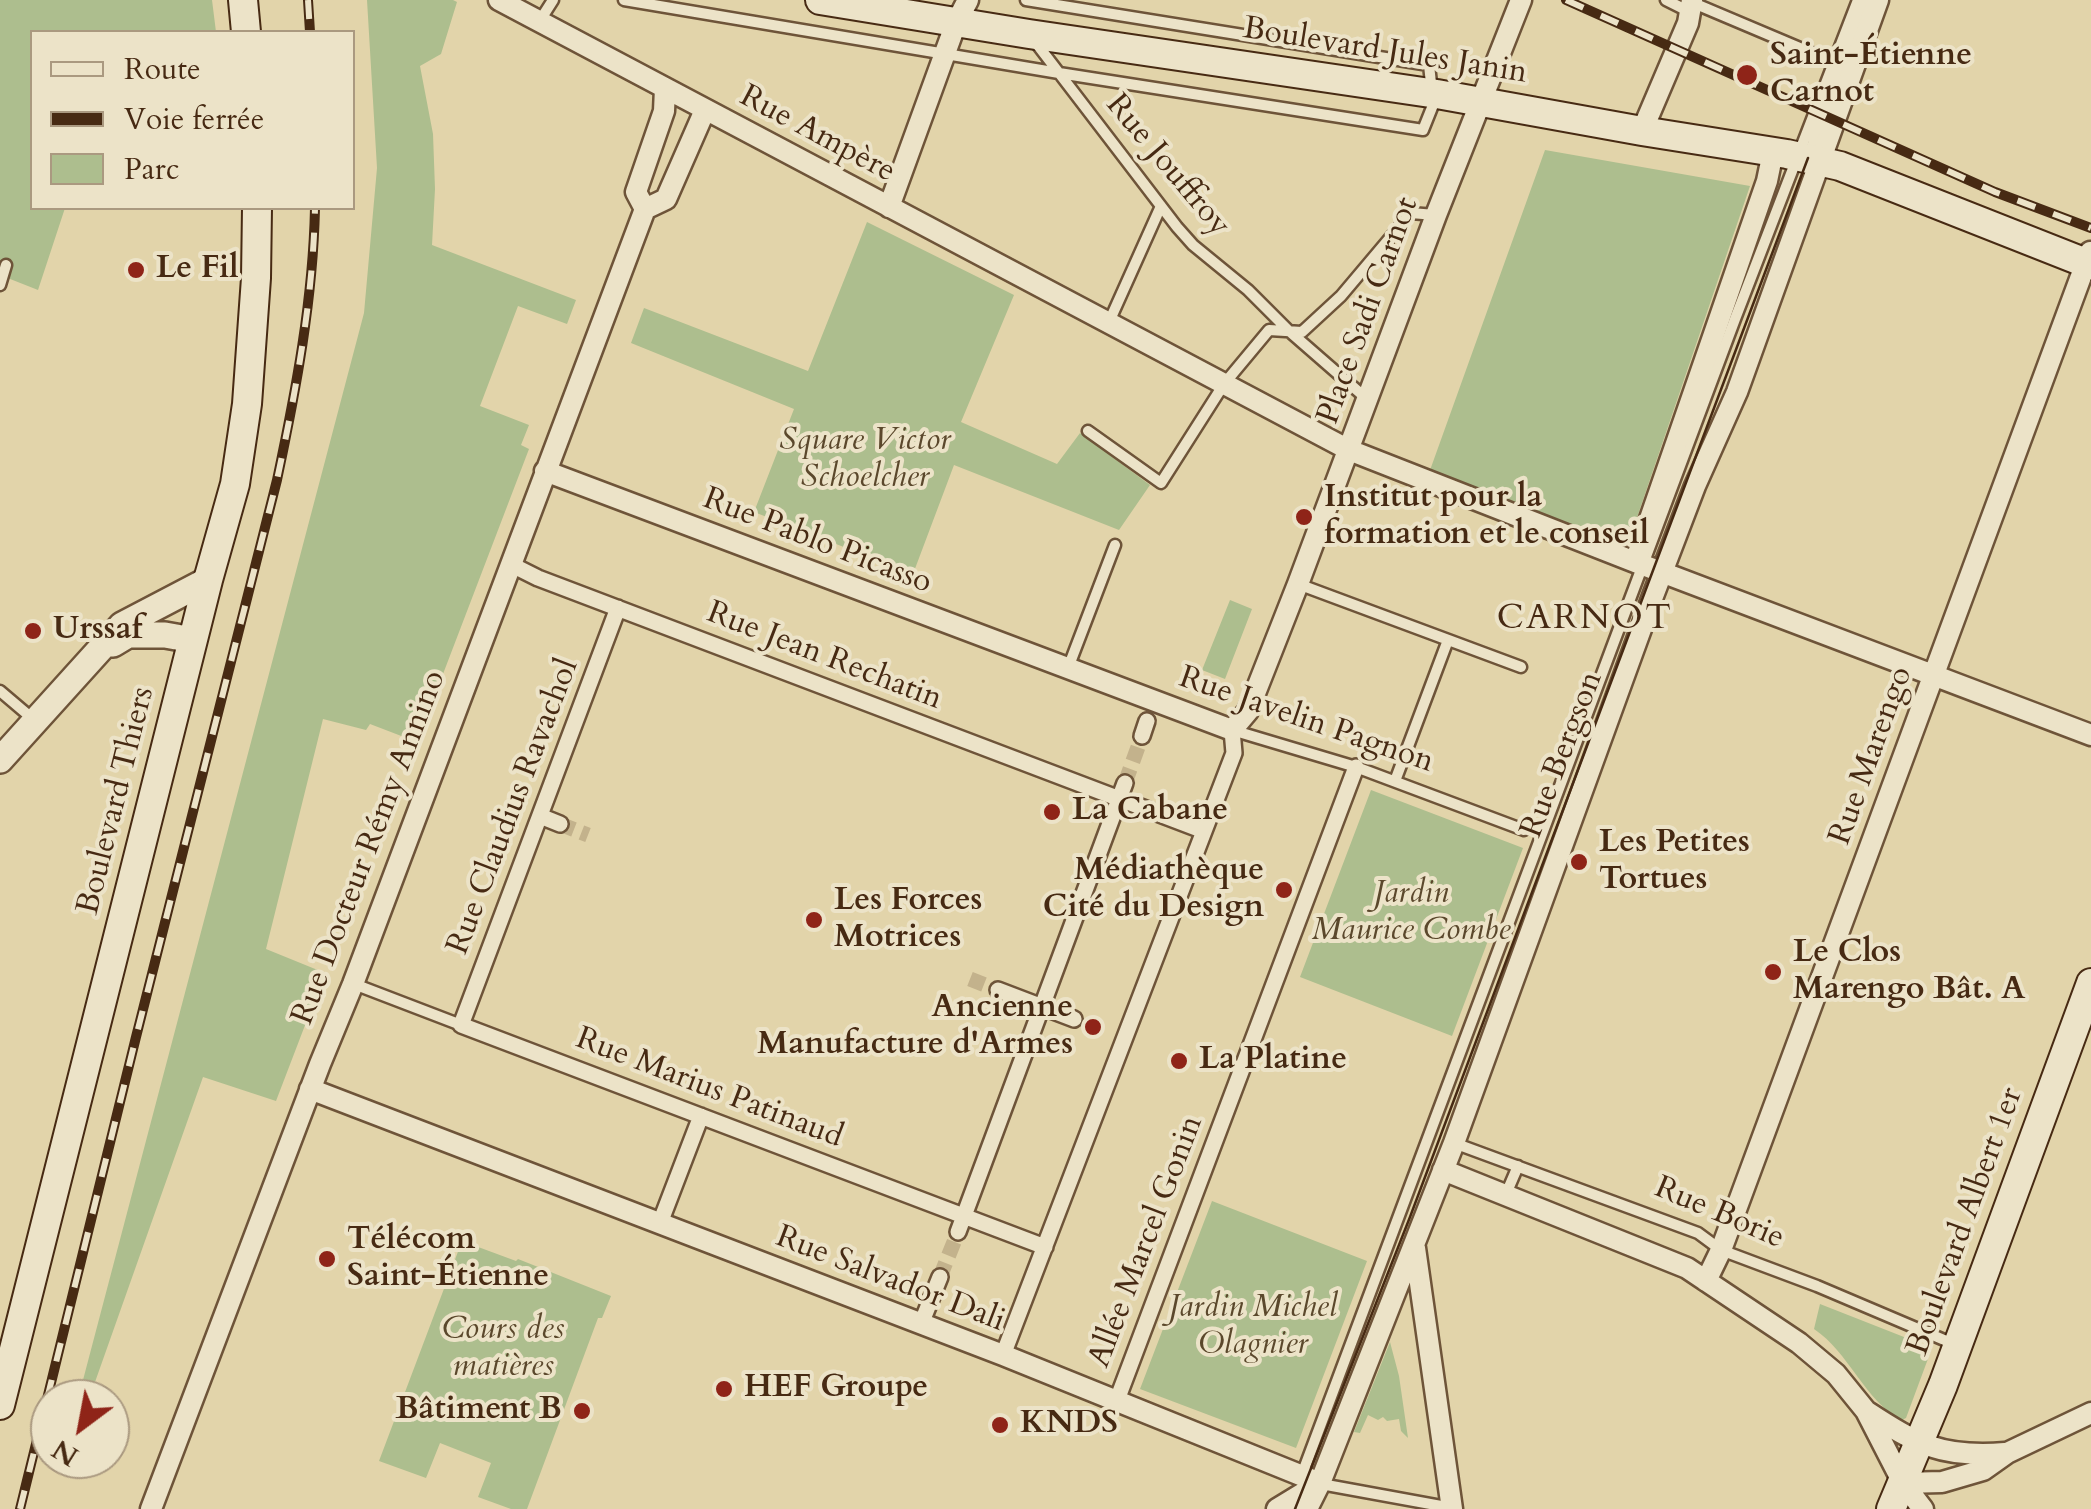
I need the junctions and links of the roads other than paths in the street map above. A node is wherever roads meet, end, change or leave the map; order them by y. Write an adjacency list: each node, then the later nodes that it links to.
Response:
1 (243, 0): 15 (main road)
2 (499, 0): 14 (street, Rue Ampère)
3 (553, 0): 14 (lane)
4 (624, 0): 17 (lane)
5 (820, 0): 13 (main road, Boulevard Jules Janin)
6 (1026, 0): 21 (lane)
7 (1521, 0): 22 (street, Place Sadi Carnot)
8 (1666, 0): 12 (lane)
9 (1858, 0): 25 (lane)
10 (1867, 0): 25 (lane)
11 (1878, 0): 25 (street)
12 (1691, 5): 18 (lane); 24 (street)
13 (962, 11): 16 (main road, Boulevard Jules Janin); 17 (street)
14 (539, 22): 20 (street, Rue Ampère)
15 (246, 30)
16 (1028, 34): 19 (lane, Rue Jouffroy); 21 (main road, Boulevard Jules Janin)
17 (945, 54): 19 (lane); 27 (street)
18 (1826, 59)
19 (1058, 73): 21 (lane); 26 (lane, Rue Jouffroy)
20 (665, 88): 23 (street, Rue Ampère); 28 (street, Rue Docteur Rémy Annino)
21 (1435, 93): 22 (main road, Boulevard Jules Janin)
22 (1482, 102): 24 (main road, Boulevard Jules Janin); 30 (street, Place Sadi Carnot)
23 (706, 110): 27 (street, Rue Ampère); 28 (street, Rue Docteur Rémy Annino)
24 (1642, 131): 25 (main road, Boulevard Jules Janin)
25 (1804, 152): 31 (main road, Boulevard Jules Janin); 43 (street, Rue Bergson); 43 (street, Rue Bergson)
26 (1161, 206): 34 (lane); 35 (lane, Rue Jouffroy)
27 (888, 207): 34 (street, Rue Ampère)
28 (645, 209): 40 (street, Rue Docteur Rémy Annino)
29 (257, 210): 44 (main road, Boulevard Thiers)
30 (1436, 215): 35 (lane); 37 (street, Place Sadi Carnot)
31 (2090, 259): 52 (street, Rue Marengo)
32 (6, 265): 33 (lane)
33 (0, 285)
34 (1108, 322): 36 (street, Rue Ampère)
35 (1289, 332): 36 (lane); 37 (lane, Rue Jouffroy)
36 (1224, 384): 38 (lane); 39 (street, Rue Ampère)
37 (1368, 399): 39 (street, Place Sadi Carnot)
38 (1088, 430)
39 (1350, 450): 43 (street, Place Sadi Carnot); 45 (street)
40 (545, 471): 42 (street, Rue Docteur Rémy Annino); 50 (street, Rue Pablo Picasso)
41 (1114, 545): 50 (lane)
42 (510, 564): 46 (street, Rue Jean Rechatin); 65 (street, Rue Docteur Rémy Annino)
43 (1647, 566): 52 (street, Place Sadi Carnot); 73 (street, Rue Bergson); 93 (lane)
44 (208, 580): 47 (main road, Boulevard Thiers); 49 (street)
45 (1298, 584): 48 (lane); 55 (street)
46 (618, 608): 60 (street, Rue Jean Rechatin); 61 (street, Rue Claudius Ravachol)
47 (194, 640): 49 (street); 88 (main road, Boulevard Thiers)
48 (1448, 640): 51 (lane); 59 (lane)
49 (92, 657): 54 (street)
50 (1068, 668): 55 (street, Rue Javelin Pagnon)
51 (1521, 668)
52 (1934, 676): 56 (street, Place Sadi Carnot); 81 (street, Rue Marengo)
53 (0, 690): 54 (lane)
54 (36, 721): 57 (street)
55 (1232, 730): 58 (lane, Rue Javelin Pagnon); 63 (street)
56 (2091, 735)
57 (0, 760)
58 (1356, 767): 59 (lane, Rue Javelin Pagnon); 87 (street, Allée Marcel Gonin)
59 (1395, 782): 64 (lane, Rue Javelin Pagnon)
60 (1122, 790): 63 (street, Rue Jean Rechatin); 68 (street)
61 (540, 816): 62 (street); 70 (street, Rue Claudius Ravachol)
62 (560, 824)
63 (1204, 830): 80 (street)
64 (1524, 830)
65 (353, 984): 70 (lane, Rue Marius Patinaud); 71 (street, Rue Docteur Rémy Annino)
66 (2091, 984): 85 (main road, Boulevard Albert 1er)
67 (998, 990): 68 (street)
68 (1042, 1007): 69 (street); 78 (street)
69 (1074, 1020)
70 (461, 1025): 72 (street, Rue Marius Patinaud)
71 (310, 1089): 77 (street, Rue Salvador Dali); 96 (street, Rue Docteur Rémy Annino)
72 (701, 1116): 77 (street); 78 (street, Rue Marius Patinaud)
73 (1454, 1143): 74 (lane, Rue Borie); 75 (street, Rue Bergson)
74 (1518, 1166): 76 (lane); 81 (lane, Rue Borie)
75 (1444, 1170): 76 (street, Rue Borie); 79 (street, Rue Bergson)
76 (1506, 1194): 83 (street, Rue Borie)
77 (660, 1223): 84 (street, Rue Salvador Dali)
78 (961, 1224): 80 (street, Rue Marius Patinaud)
79 (1414, 1246): 93 (street, Rue Bergson); 97 (street)
80 (1045, 1247): 86 (street)
81 (1722, 1250): 83 (street, Rue Marengo); 85 (lane, Rue Borie)
82 (940, 1277): 84 (street)
83 (1706, 1280): 89 (street, Rue Borie)
84 (921, 1324): 86 (street, Rue Salvador Dali)
85 (1957, 1346): 91 (main road, Boulevard Albert 1er)
86 (1003, 1356): 87 (street, Rue Salvador Dali)
87 (1117, 1400): 93 (street, Rue Salvador Dali)
88 (0, 1404)
89 (1866, 1411): 91 (street, Rue Borie); 94 (street, Rue Borie)
90 (2091, 1414): 92 (street)
91 (1919, 1443): 92 (street, Rue Borie); 94 (main road, Boulevard Albert 1er)
92 (2007, 1453): 94 (street)
93 (1310, 1480): 95 (street, Rue Bergson); 97 (lane, Rue Salvador Dali)
94 (1903, 1483): 98 (main road, Boulevard Albert 1er); 99 (street, Rue Borie)
95 (1292, 1506)
96 (151, 1509)
97 (1452, 1509)
98 (1891, 1509)
99 (1922, 1509)

